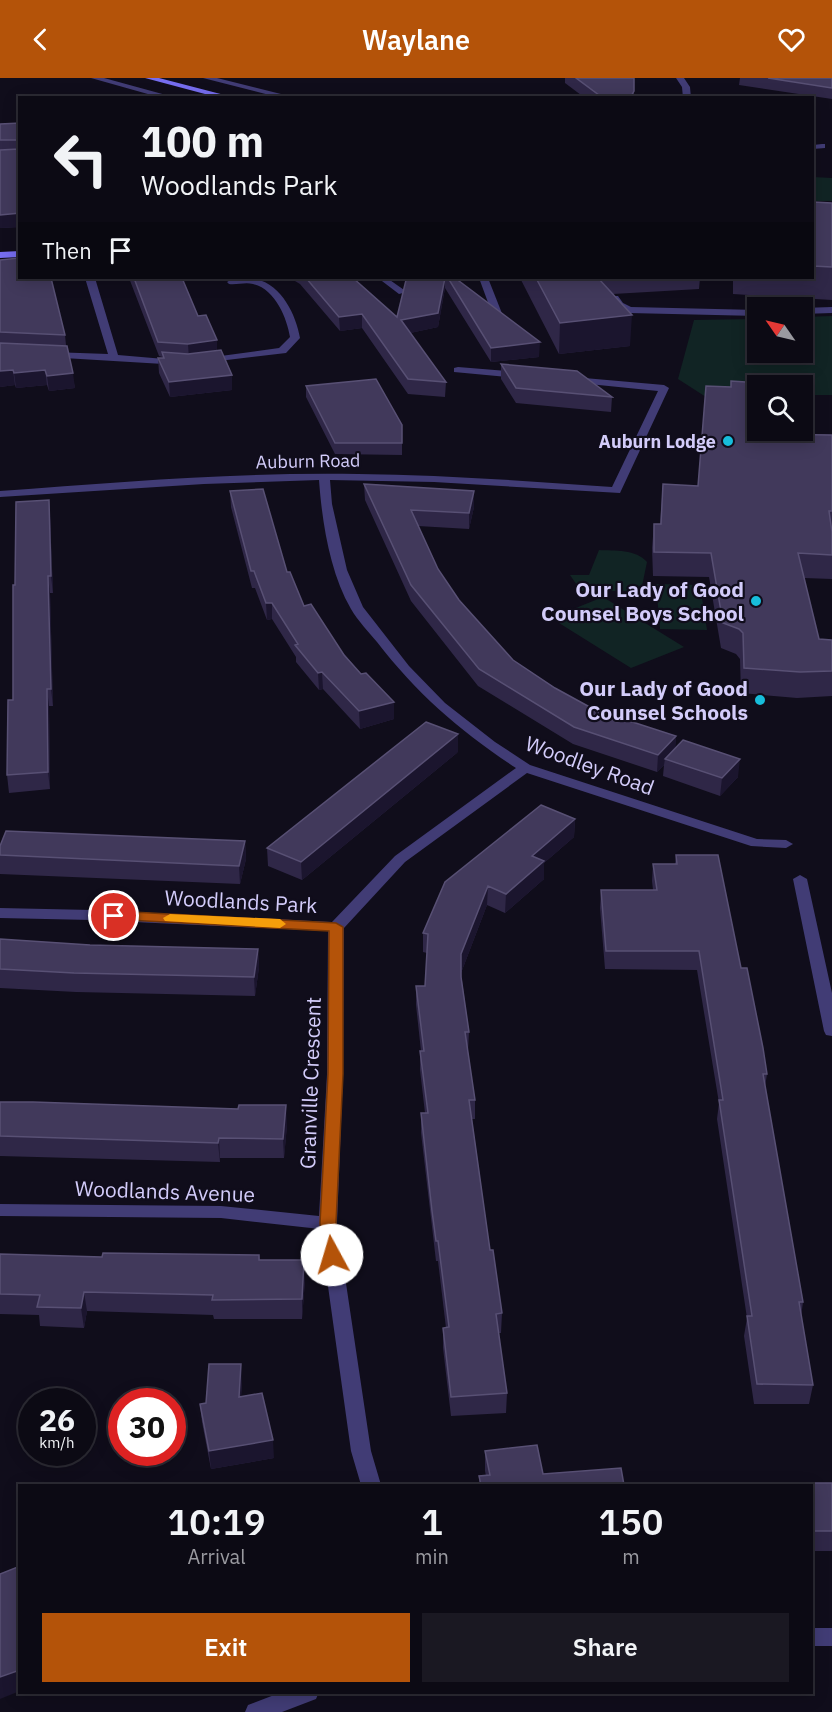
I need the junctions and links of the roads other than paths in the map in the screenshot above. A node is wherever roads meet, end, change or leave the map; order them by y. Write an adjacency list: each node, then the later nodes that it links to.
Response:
1 (94, 78): 5 (street)
2 (149, 78): 6 (main road)
3 (207, 78): 7 (street)
4 (680, 78): 8 (street)
5 (165, 96)
6 (224, 96)
7 (284, 96)
8 (687, 96)
9 (18, 254): 10 (main road)
10 (0, 255)
11 (90, 279): 22 (street)
12 (383, 279): 15 (street)
13 (483, 279): 20 (street)
14 (232, 282): 22 (street)
15 (402, 292)
16 (615, 298): 19 (street)
17 (832, 310): 18 (street)
18 (813, 311)
19 (747, 313)
20 (498, 316)
21 (42, 355): 22 (street)
22 (114, 357)
23 (458, 370): 24 (street)
24 (527, 376)
25 (561, 379): 26 (street, Auburn Road)
26 (324, 478): 27 (street, Auburn Road); 28 (street, Woodley Road)
27 (0, 494)
28 (525, 768): 29 (street, Woodley Road); 32 (street)
29 (790, 842)
30 (800, 879): 33 (street)
31 (0, 913): 32 (street, Woodlands Park)
32 (336, 927): 35 (street, Granville Crescent)
33 (832, 1031)
34 (0, 1210): 35 (street, Woodlands Avenue)
35 (328, 1223): 36 (street, Granville Crescent)
36 (371, 1484)
37 (813, 1637): 38 (street)
38 (832, 1637)
39 (303, 1694): 40 (street)
40 (256, 1712)

